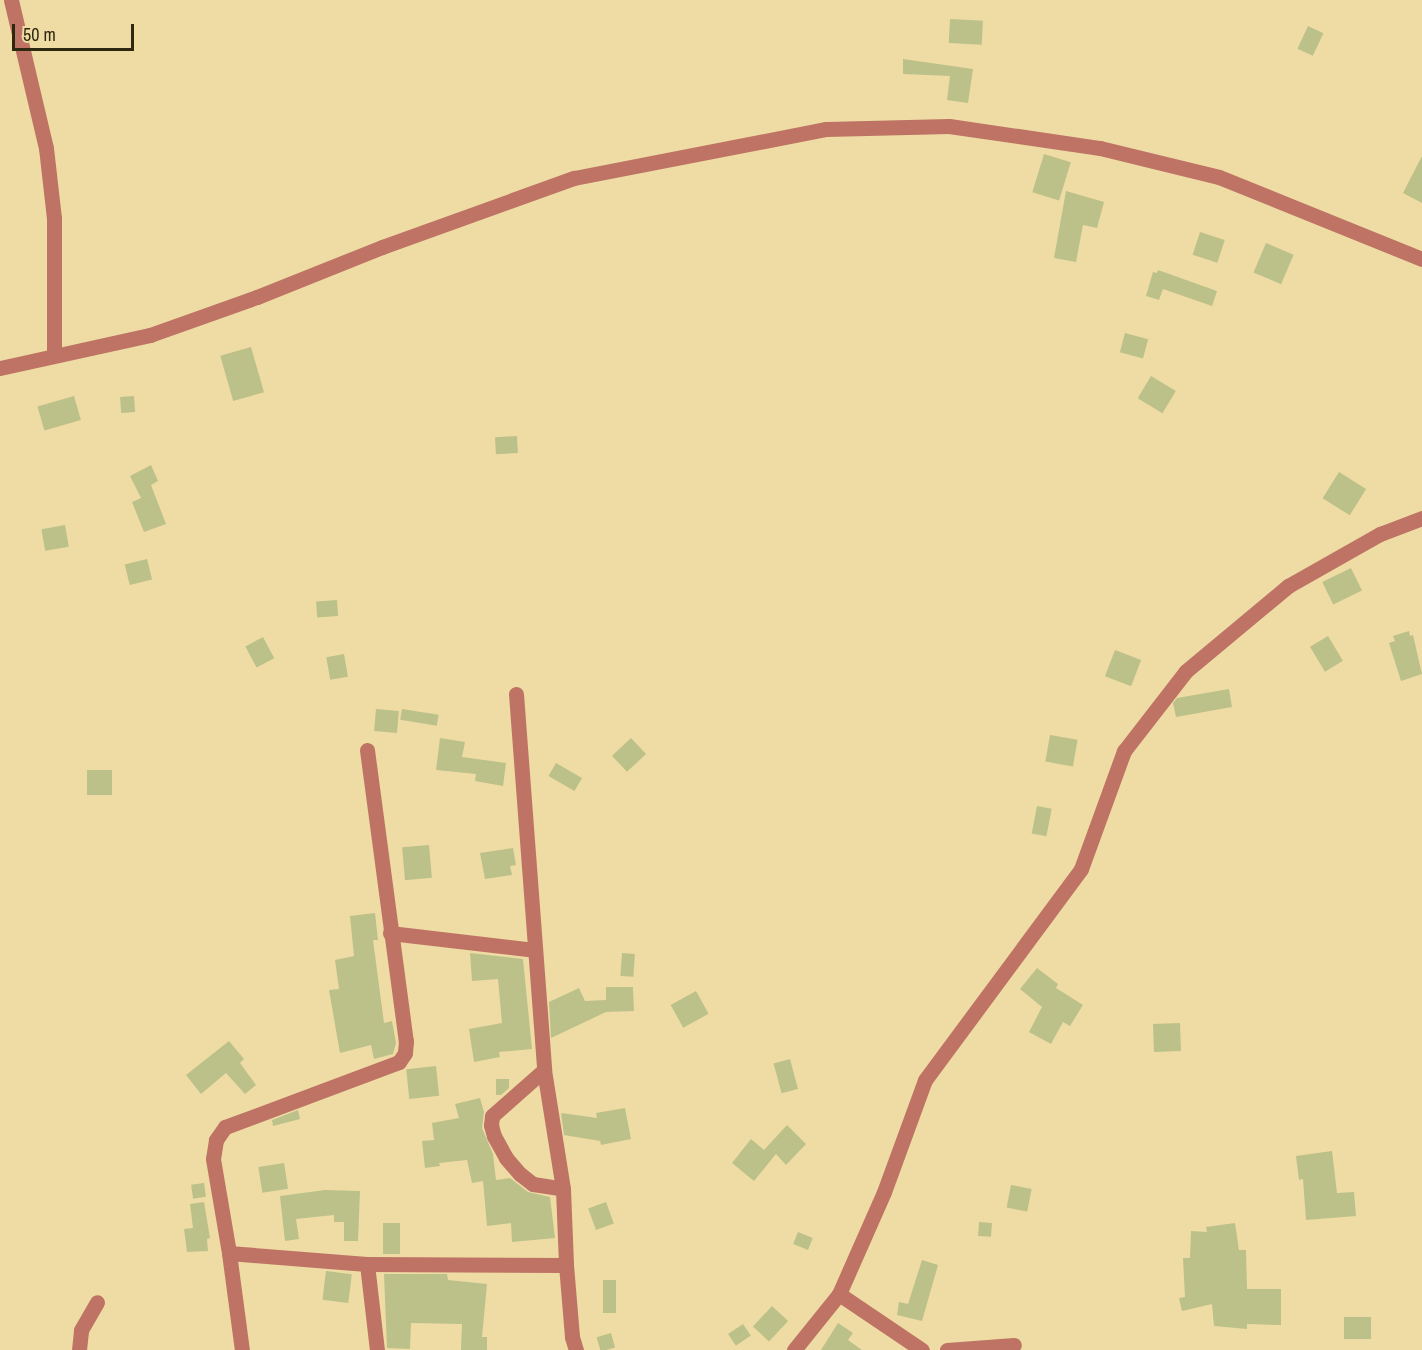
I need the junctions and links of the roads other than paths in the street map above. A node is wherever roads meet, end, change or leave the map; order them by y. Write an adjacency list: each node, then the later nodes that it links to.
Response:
1 (11, 0): 3 (street)
2 (1422, 259): 3 (street)
3 (54, 354): 4 (street)
4 (0, 368)
5 (1422, 518): 15 (street)
6 (516, 694): 9 (street)
7 (367, 750): 8 (street)
8 (390, 933): 9 (street); 12 (street)
9 (534, 950): 10 (street)
10 (544, 1070): 11 (street); 11 (street)
11 (563, 1189): 14 (street)
12 (228, 1253): 13 (street); 19 (street)
13 (367, 1263): 14 (street); 20 (street)
14 (566, 1265): 21 (street)
15 (839, 1294): 22 (street); 23 (street)
16 (97, 1302): 18 (street)
17 (1014, 1345): 24 (street)
18 (79, 1350)
19 (242, 1350)
20 (377, 1350)
21 (576, 1350)
22 (794, 1350)
23 (922, 1350)
24 (947, 1350)

